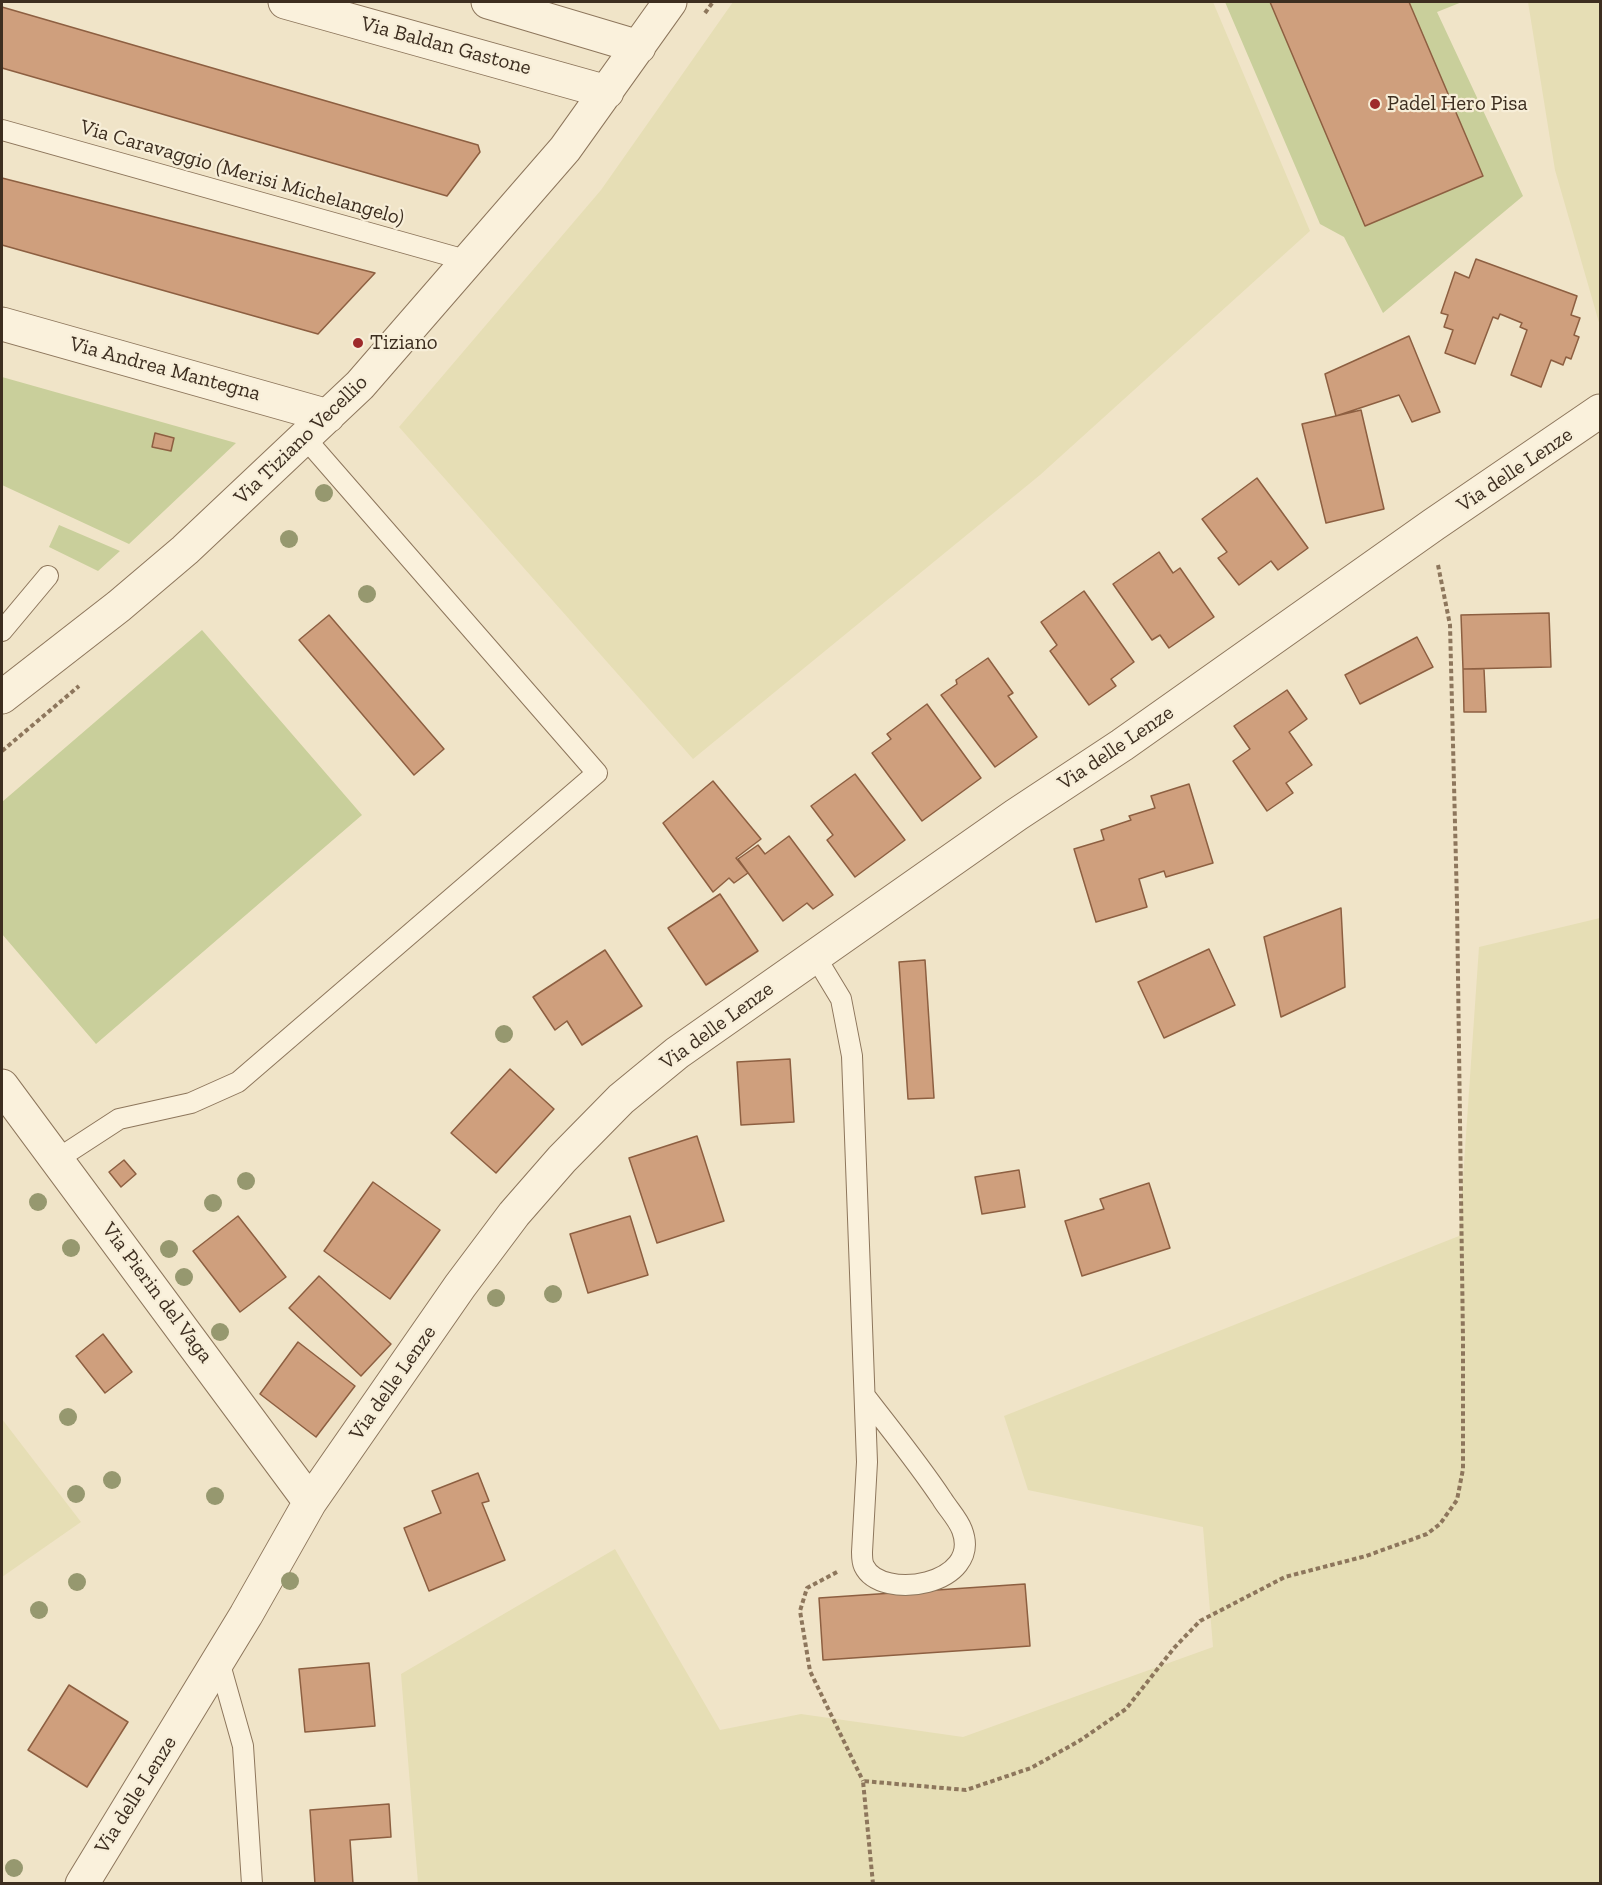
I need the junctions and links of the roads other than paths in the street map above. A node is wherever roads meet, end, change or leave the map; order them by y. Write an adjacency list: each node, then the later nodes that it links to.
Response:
1 (285, 2): 5 (street, Via Baldan Gastone)
2 (488, 2): 4 (street)
3 (670, 2): 4 (street, Via Tiziano Vecellio)
4 (639, 46): 5 (street, Via Tiziano Vecellio)
5 (607, 92): 7 (street, Via Tiziano Vecellio)
6 (2, 130): 7 (lane, Via Caravaggio (Merisi Michelangelo))
7 (469, 261): 10 (street, Via Tiziano Vecellio)
8 (2, 324): 10 (street, Via Andrea Mantegna)
9 (1600, 411): 15 (street, Via delle Lenze)
10 (328, 416): 11 (street, Via Tiziano Vecellio)
11 (305, 438): 14 (street, Via Tiziano Vecellio); 17 (lane)
12 (48, 576): 13 (lane)
13 (2, 631)
14 (2, 697)
15 (815, 957): 18 (lane); 19 (street, Via delle Lenze)
16 (2, 1086): 17 (street, Via Pierin del Vaga)
17 (56, 1160): 19 (street, Via Pierin del Vaga)
18 (865, 1396): 18 (lane)
19 (310, 1502): 20 (street, Via delle Lenze)
20 (219, 1661): 21 (street, Via delle Lenze); 22 (lane)
21 (82, 1884)
22 (252, 1884)

